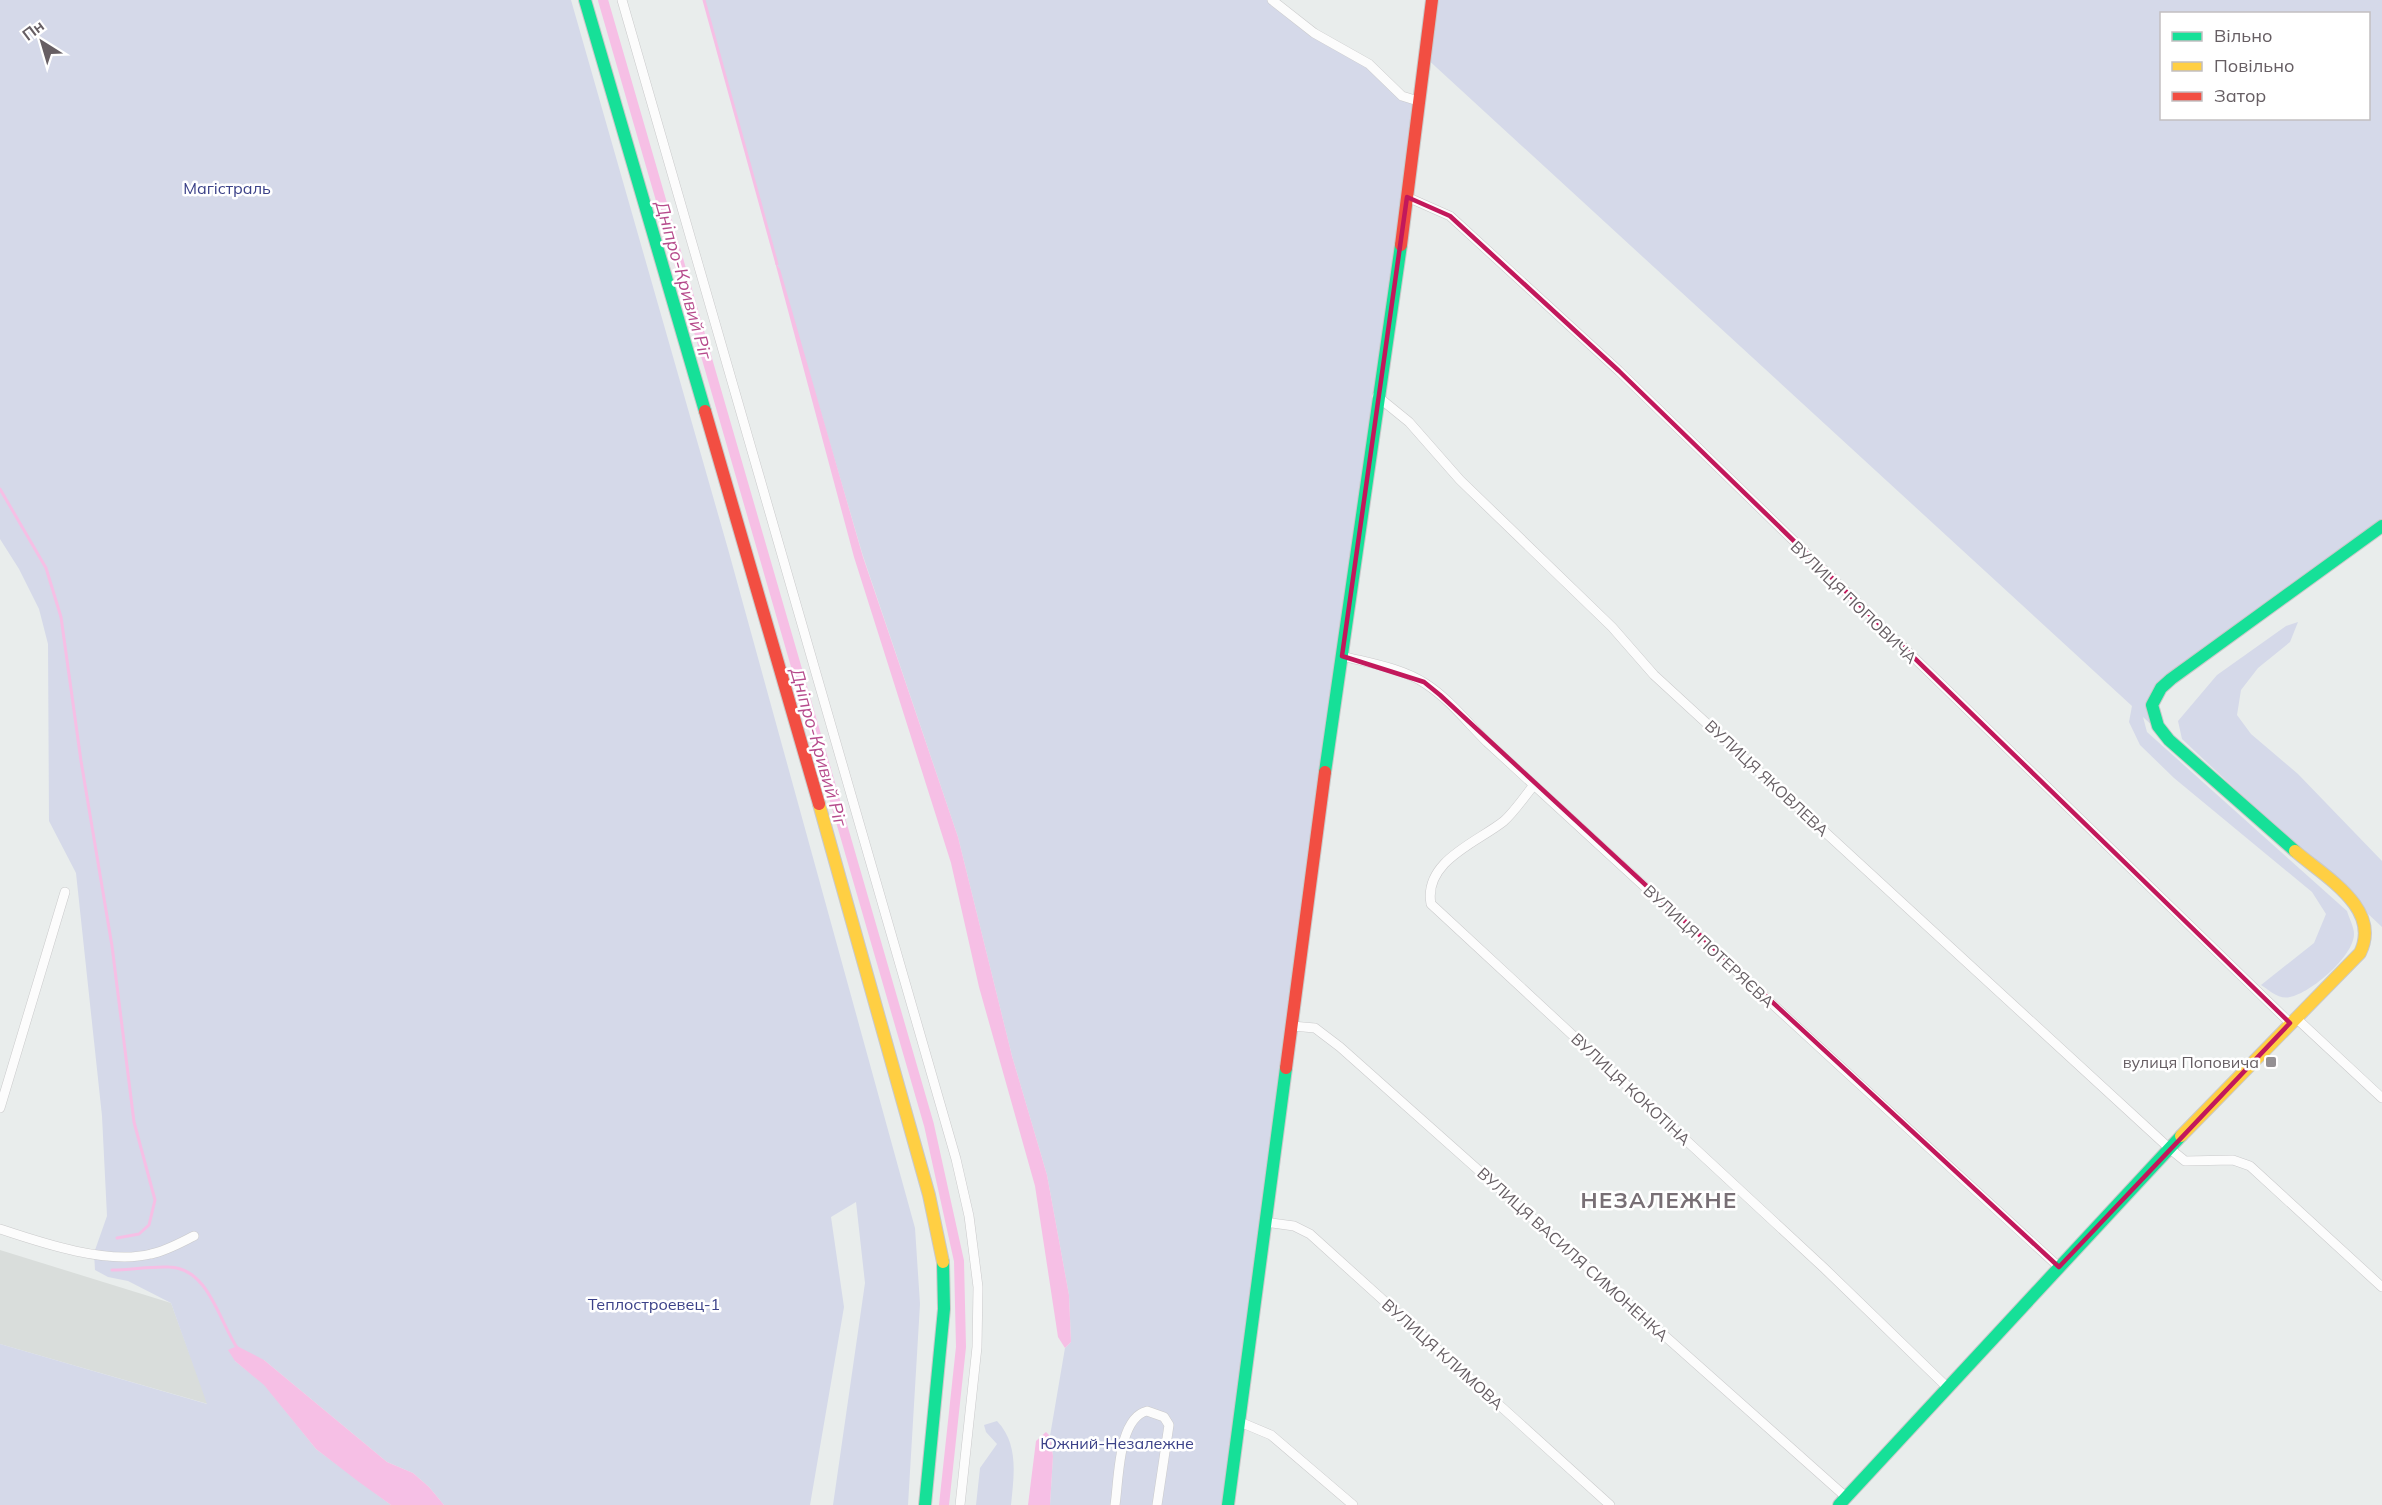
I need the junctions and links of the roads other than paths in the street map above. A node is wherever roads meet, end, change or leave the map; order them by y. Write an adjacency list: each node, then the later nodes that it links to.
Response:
1 (585, 0): 25 (street)
2 (622, 0): 26 (street)
3 (1272, 0): 5 (street)
4 (1432, 0): 5 (street)
5 (1418, 101): 6 (street)
6 (1407, 197): 7 (street); 12 (street, ВУЛИЦЯ ПОПОВИЧА)
7 (1377, 396): 9 (street); 16 (street, ВУЛИЦЯ ЯКОВЛЕВА)
8 (2382, 526): 12 (street)
9 (1342, 656): 10 (street, ВУЛИЦЯ ПОТЕРЯЄВА); 13 (street)
10 (1534, 785): 20 (street, ВУЛИЦЯ ПОТЕРЯЄВА); 22 (street, ВУЛИЦЯ КОКОТІНА)
11 (64, 892): 15 (street)
12 (2293, 1021): 14 (street, ВУЛИЦЯ ПОПОВИЧА); 16 (street)
13 (1292, 1026): 17 (street); 24 (street, ВУЛИЦЯ ВАСИЛЯ СИМОНЕНКА)
14 (2382, 1098)
15 (0, 1108)
16 (2169, 1148): 20 (street); 21 (street, ВУЛИЦЯ ЯКОВЛЕВА)
17 (1265, 1222): 23 (street); 31 (street, ВУЛИЦЯ КЛИМОВА)
18 (0, 1229): 19 (street)
19 (194, 1236)
20 (2059, 1267): 22 (street)
21 (2382, 1287)
22 (1948, 1388): 24 (street)
23 (1240, 1422): 29 (street); 30 (street)
24 (1842, 1501)
25 (925, 1505)
26 (960, 1505)
27 (1115, 1505): 28 (street)
28 (1157, 1505)
29 (1228, 1505)
30 (1353, 1505)
31 (1610, 1505)

